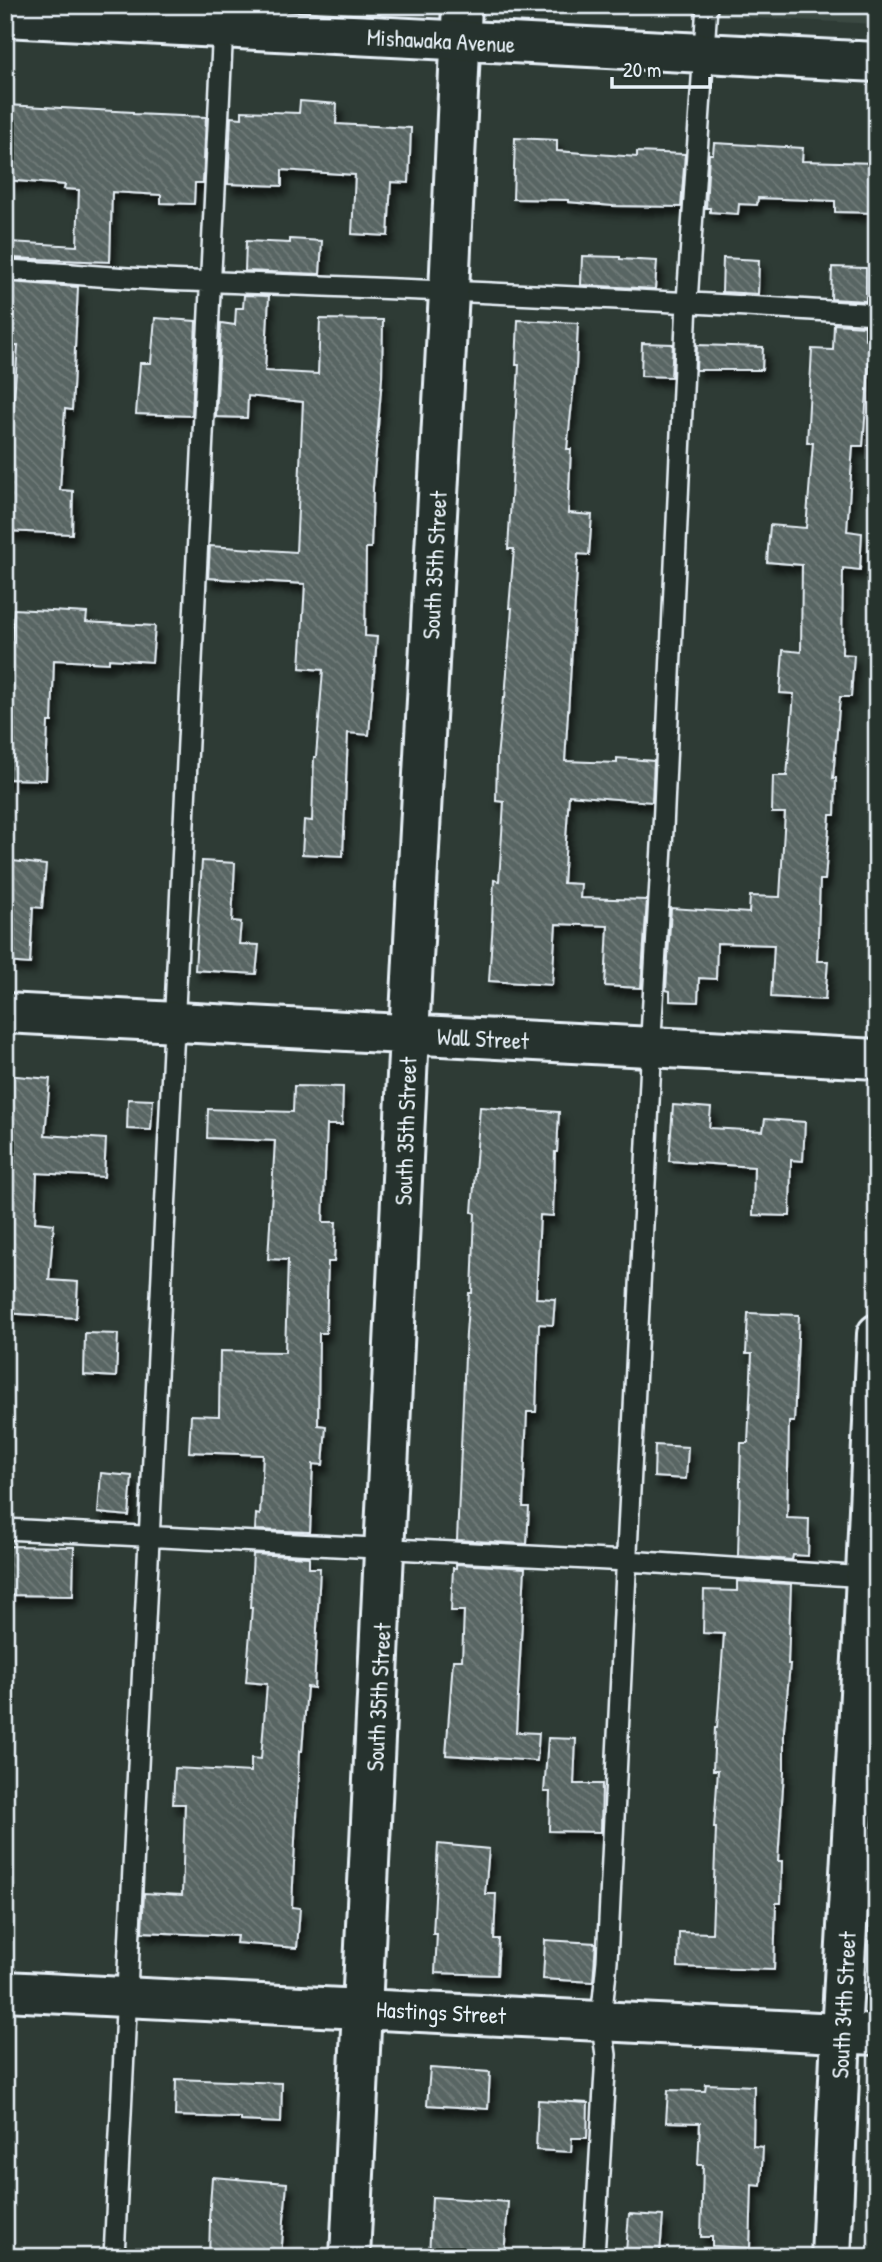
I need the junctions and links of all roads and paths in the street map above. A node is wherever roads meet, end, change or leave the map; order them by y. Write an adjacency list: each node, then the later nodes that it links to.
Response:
1 (707, 5): 5 (lane)
2 (5, 17): 3 (street, Mishawaka Avenue)
3 (224, 17): 4 (street, Mishawaka Avenue); 8 (lane)
4 (461, 23): 5 (street, Mishawaka Avenue); 9 (street, South 35th Street)
5 (704, 53): 6 (street, Mishawaka Avenue); 10 (lane)
6 (877, 62)
7 (5, 270): 8 (lane)
8 (211, 281): 9 (lane); 13 (lane)
9 (449, 292): 10 (lane); 14 (street, South 35th Street)
10 (687, 302): 11 (lane); 15 (lane)
11 (877, 314)
12 (5, 1013): 13 (street, Wall Street)
13 (174, 1022): 14 (street, Wall Street); 19 (lane)
14 (409, 1034): 15 (street, Wall Street); 20 (street, South 35th Street)
15 (651, 1047): 16 (street, Wall Street); 22 (lane)
16 (877, 1059)
17 (877, 1334): 21 (street, South 34th Street)
18 (5, 1529): 19 (lane)
19 (150, 1536): 20 (lane); 24 (lane)
20 (385, 1549): 22 (lane); 25 (street, South 35th Street)
21 (870, 1559): 22 (lane); 27 (street, South 34th Street)
22 (627, 1561): 26 (lane)
23 (5, 1991): 24 (street, Hastings Street)
24 (127, 1997): 25 (street, Hastings Street); 28 (lane)
25 (362, 2008): 26 (street, Hastings Street); 29 (street, South 35th Street)
26 (601, 2020): 27 (street, Hastings Street); 30 (lane)
27 (859, 2034): 31 (street, South 34th Street)
28 (114, 2257)
29 (350, 2257)
30 (594, 2257)
31 (831, 2257)

